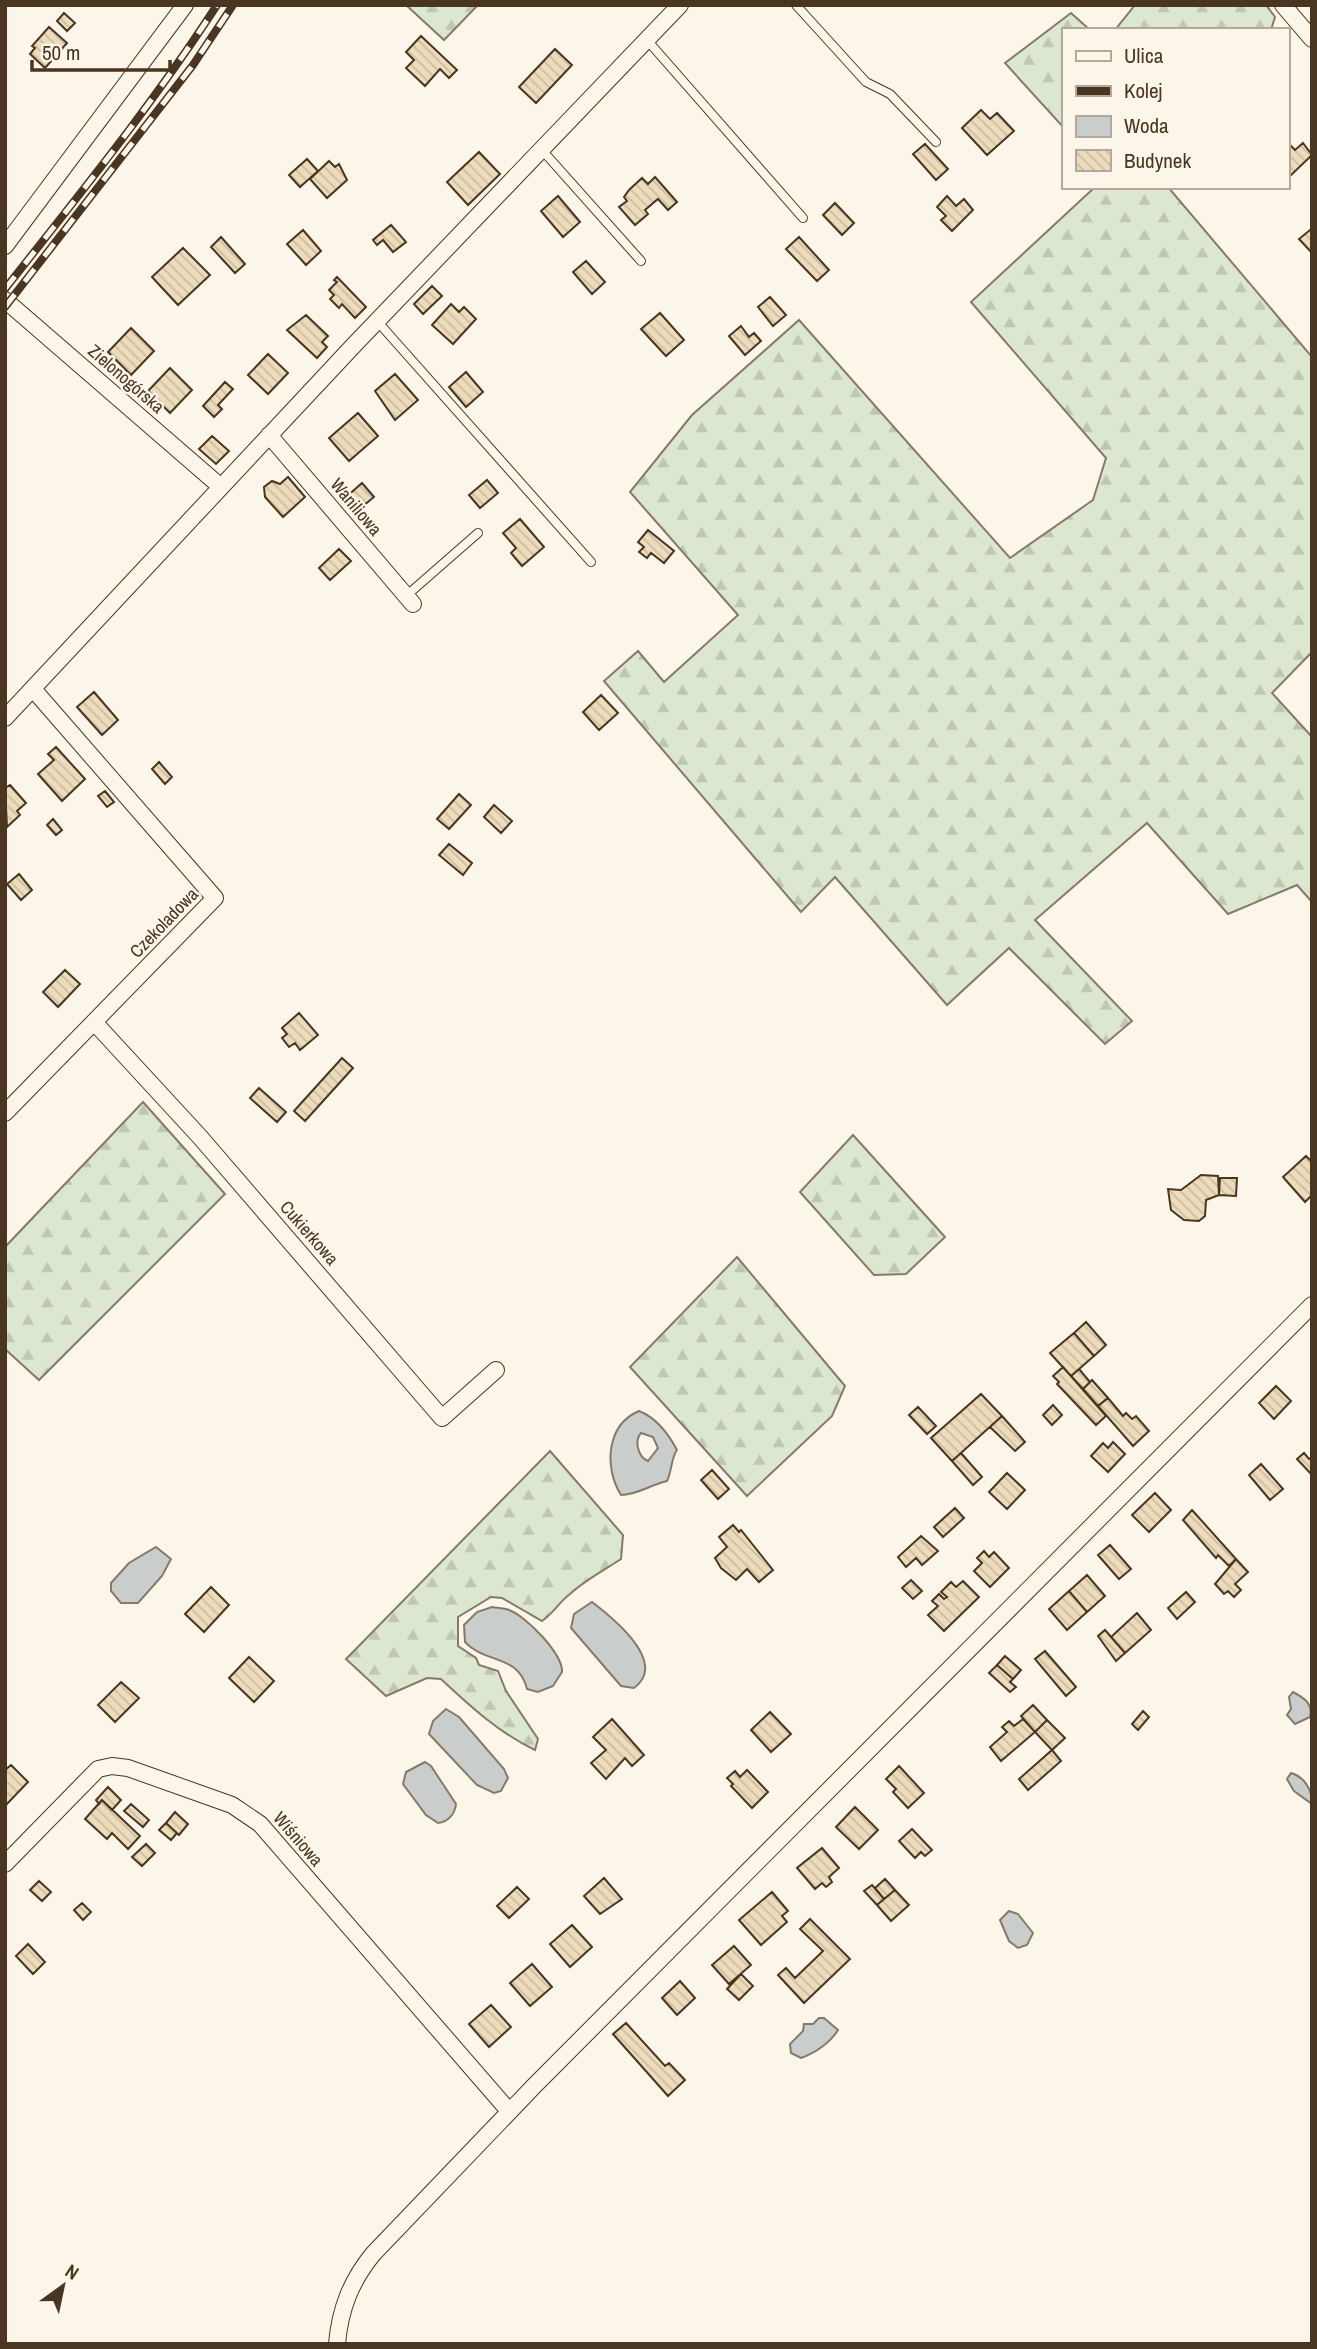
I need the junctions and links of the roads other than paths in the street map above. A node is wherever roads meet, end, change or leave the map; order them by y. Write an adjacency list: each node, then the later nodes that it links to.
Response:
1 (185, 5): 10 (street)
2 (680, 5): 6 (street)
3 (796, 5): 7 (lane)
4 (1283, 5): 5 (street)
5 (1312, 39)
6 (647, 40): 8 (street); 9 (lane)
7 (936, 142)
8 (542, 150): 11 (lane); 13 (street)
9 (803, 218)
10 (5, 246)
11 (641, 261)
12 (5, 300): 15 (street, Zielonogórska)
13 (377, 321): 14 (street); 17 (lane)
14 (270, 435): 15 (street); 18 (street, Waniliowa)
15 (221, 486): 19 (street)
16 (478, 533): 18 (lane)
17 (591, 562)
18 (409, 600)
19 (33, 689): 20 (street); 21 (street, Czekoladowa)
20 (5, 718)
21 (93, 1022): 22 (street, Czekoladowa); 24 (street, Cukierkowa)
22 (5, 1113)
23 (1312, 1305): 26 (street)
24 (496, 1370)
25 (5, 1864): 26 (street, Wiśniowa)
26 (509, 2111): 27 (street)
27 (337, 2344)

